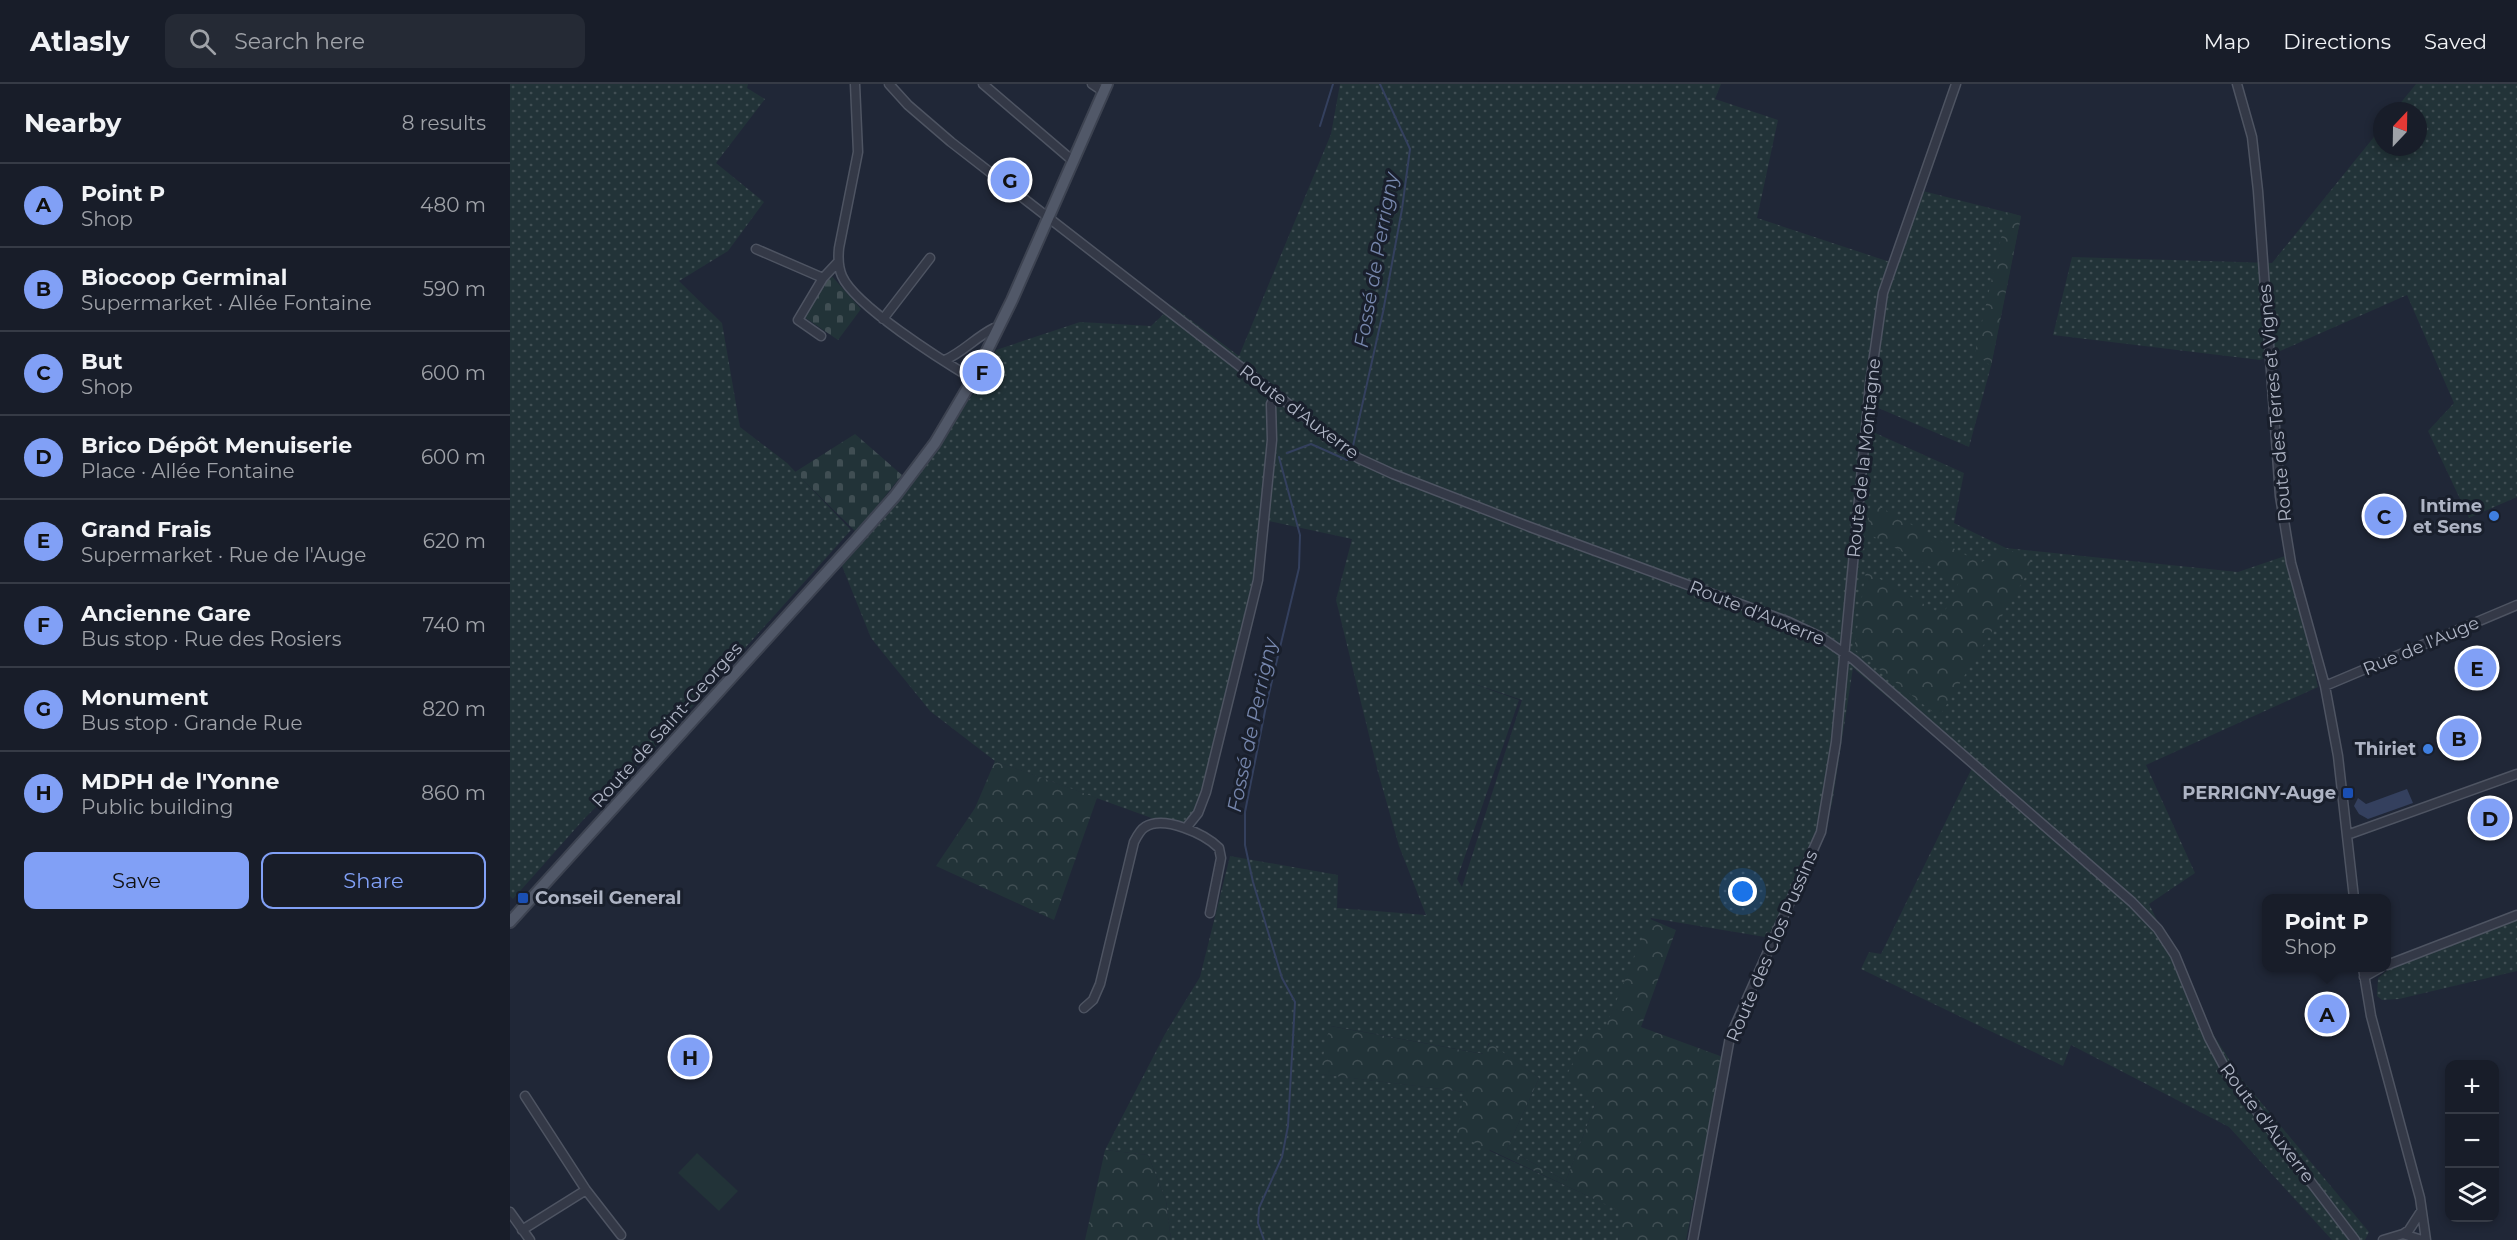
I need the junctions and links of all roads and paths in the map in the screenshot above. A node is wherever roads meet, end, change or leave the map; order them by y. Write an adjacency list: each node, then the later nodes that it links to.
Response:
1 (855, 84): 12 (street)
2 (889, 84): 9 (street, Route d'Auxerre)
3 (983, 84): 8 (street)
4 (1092, 84): 7 (street)
5 (1956, 84): 21 (street, Route de la Montagne)
6 (2237, 84): 22 (street, Route des Terres et Vignes)
7 (1105, 88): 8 (main road, Route de Saint-Georges)
8 (1073, 161): 9 (main road, Route de Saint-Georges)
9 (1047, 218): 15 (main road, Route de Saint-Georges); 19 (street, Route d'Auxerre)
10 (756, 249): 13 (street)
11 (930, 258): 14 (street)
12 (838, 262): 13 (street); 14 (street)
13 (823, 278): 16 (street)
14 (883, 319): 17 (street)
15 (998, 330): 17 (street); 18 (main road, Route de Saint-Georges)
16 (821, 336)
17 (945, 360): 18 (street)
18 (973, 379): 29 (main road, Route de Saint-Georges)
19 (1276, 395): 21 (street, Route d'Auxerre); 24 (street)
20 (2517, 606): 22 (street, Rue de l'Auge)
21 (1843, 651): 40 (street, Route d'Auxerre); 42 (street, Route des Clos Pussins)
22 (2325, 686): 25 (street, Route des Terres et Vignes)
23 (2517, 774): 25 (street)
24 (1186, 828): 27 (street); 32 (street)
25 (2347, 836): 26 (street, Route des Terres et Vignes)
26 (2354, 894)
27 (1210, 913)
28 (2517, 915): 30 (street)
29 (510, 921)
30 (2391, 964)
31 (2363, 972): 36 (street)
32 (1084, 1008)
33 (525, 1096): 34 (street)
34 (586, 1190): 37 (street); 39 (street)
35 (510, 1212): 37 (street)
36 (2420, 1213): 38 (street); 45 (street)
37 (522, 1230): 41 (street)
38 (2403, 1234): 44 (street); 45 (street)
39 (621, 1235)
40 (2353, 1237): 43 (street, Route d'Auxerre)
41 (530, 1240)
42 (1694, 1240)
43 (2361, 1240)
44 (2382, 1240)
45 (2424, 1240)

